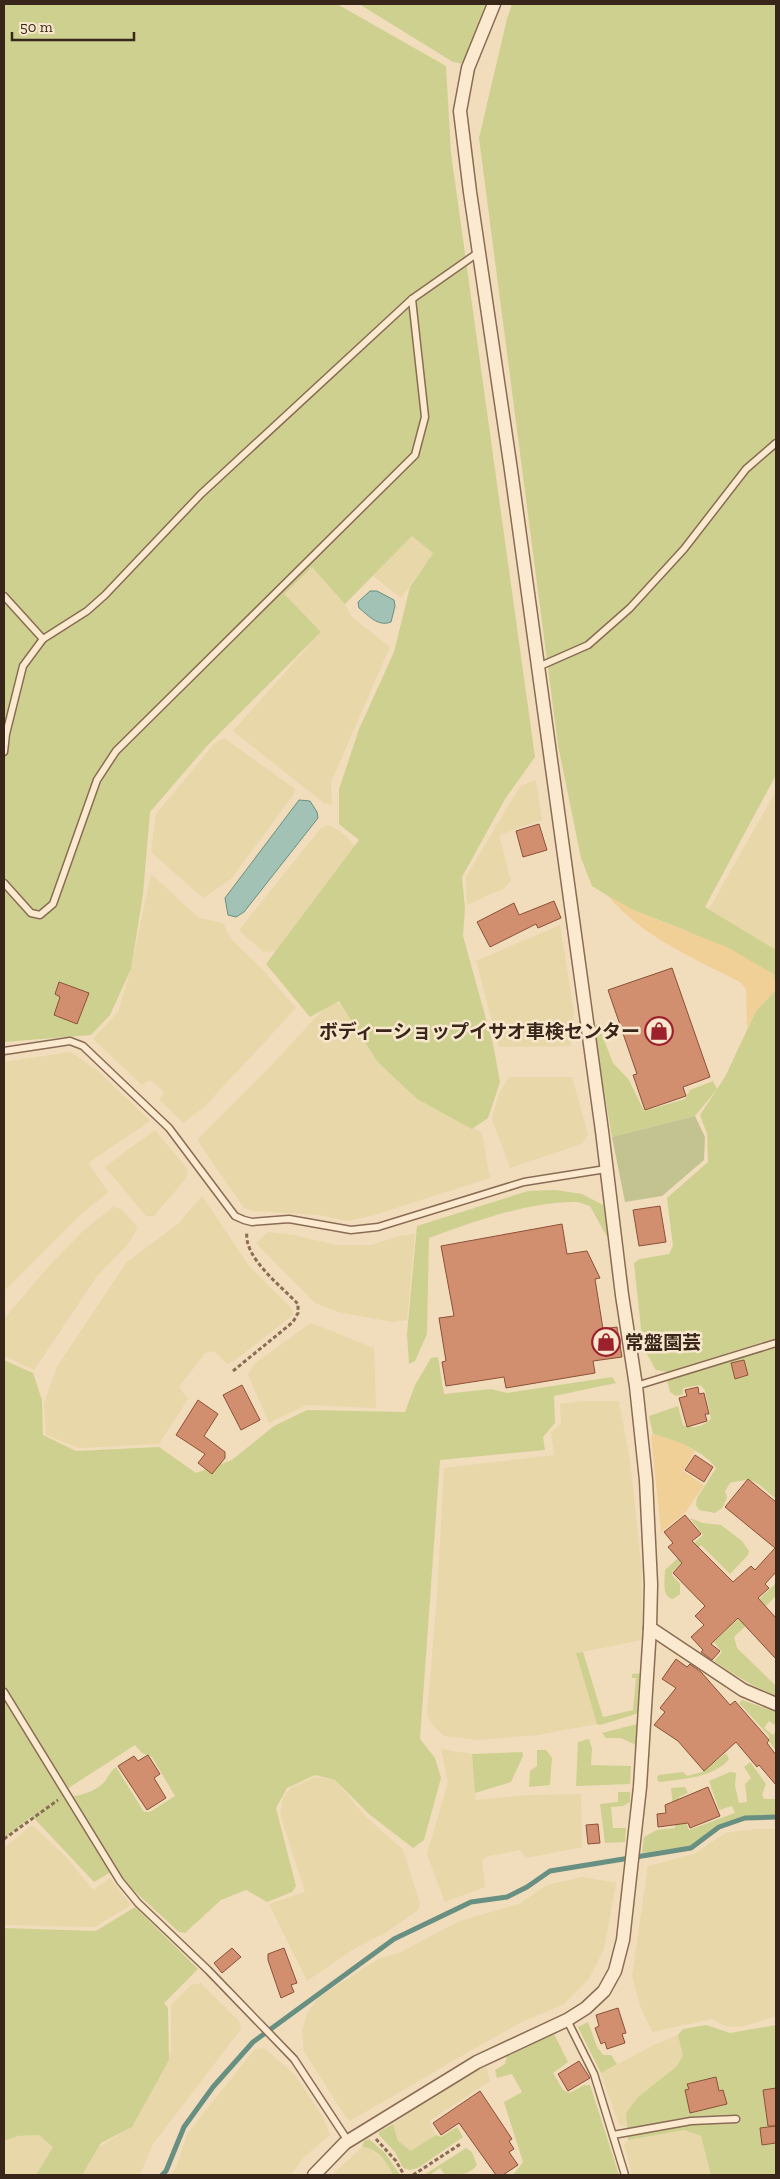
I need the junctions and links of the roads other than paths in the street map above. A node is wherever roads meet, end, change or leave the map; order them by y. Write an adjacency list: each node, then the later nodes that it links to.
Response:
1 (494, 4): 2 (street)
2 (480, 251): 3 (lane); 7 (street)
3 (412, 299): 6 (lane); 9 (lane)
4 (776, 443): 7 (lane)
5 (4, 596): 6 (lane)
6 (43, 639): 8 (lane)
7 (538, 667): 11 (street)
8 (4, 752)
9 (4, 884)
10 (4, 1051): 11 (lane)
11 (606, 1169): 13 (street)
12 (776, 1343): 13 (lane)
13 (636, 1386): 14 (street)
14 (650, 1628): 16 (street); 17 (street)
15 (4, 1692): 20 (lane)
16 (776, 1704)
17 (567, 2020): 19 (lane); 20 (street)
18 (736, 2119): 19 (lane)
19 (613, 2135): 22 (lane)
20 (348, 2141): 21 (street)
21 (314, 2175)
22 (626, 2175)

